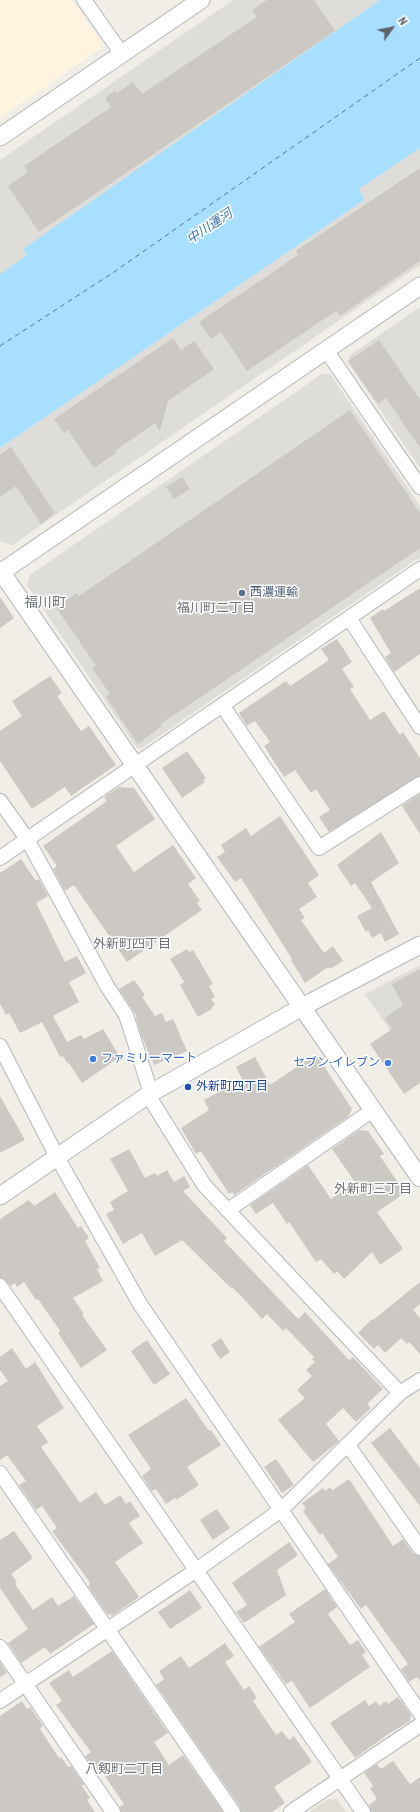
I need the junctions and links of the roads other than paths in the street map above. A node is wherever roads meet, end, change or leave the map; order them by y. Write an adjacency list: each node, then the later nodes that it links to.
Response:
1 (84, 0): 3 (street)
2 (201, 0): 3 (street)
3 (122, 54): 4 (street)
4 (0, 137)
5 (420, 286): 6 (street)
6 (326, 350): 7 (street); 9 (street)
7 (420, 487)
8 (420, 569): 10 (street)
9 (1, 572): 13 (street)
10 (349, 618): 11 (street); 12 (street)
11 (222, 705): 13 (street); 14 (street)
12 (420, 727)
13 (134, 765): 16 (street); 19 (street)
14 (420, 784)
15 (0, 801): 16 (street)
16 (26, 839): 17 (street); 21 (street)
17 (0, 858)
18 (420, 945): 19 (street)
19 (302, 1007): 21 (street); 22 (street)
20 (0, 1046): 23 (street)
21 (150, 1094): 23 (street); 26 (street)
22 (373, 1110): 24 (street); 26 (street)
23 (57, 1157): 25 (street); 32 (street)
24 (420, 1178)
25 (0, 1196)
26 (228, 1210): 29 (street)
27 (0, 1286): 34 (street)
28 (420, 1380): 29 (street)
29 (400, 1393): 30 (street)
30 (348, 1444): 32 (street); 33 (street)
31 (0, 1473): 35 (street)
32 (281, 1510): 34 (street); 39 (street)
33 (420, 1548)
34 (195, 1571): 35 (street); 41 (street)
35 (107, 1629): 37 (street); 43 (street)
36 (0, 1647): 37 (street)
37 (25, 1684): 38 (street); 42 (street)
38 (0, 1701)
39 (420, 1712)
40 (420, 1725): 41 (street)
41 (341, 1779): 44 (street); 45 (street)
42 (113, 1812)
43 (233, 1812)
44 (291, 1812)
45 (363, 1812)

